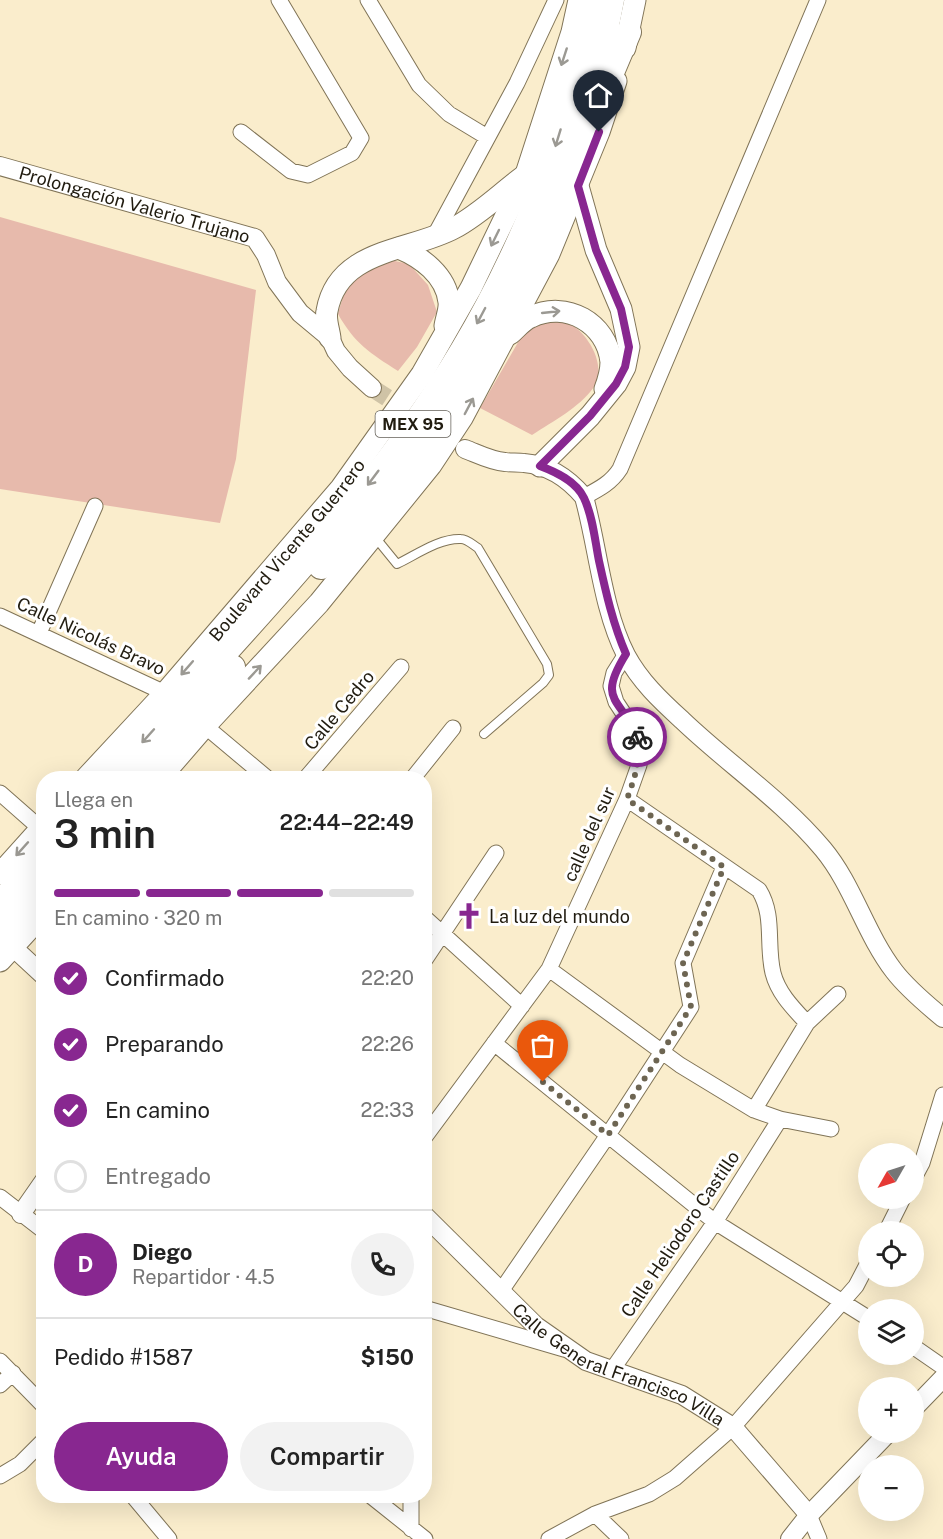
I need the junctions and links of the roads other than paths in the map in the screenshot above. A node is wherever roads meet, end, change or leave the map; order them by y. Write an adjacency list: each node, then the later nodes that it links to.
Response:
1 (279, 0): 10 (street)
2 (368, 0): 11 (street)
3 (556, 0): 11 (street)
4 (579, 0): 13 (main road, Boulevard Vicente Guerrero, one-way to 13)
5 (594, 0): 36 (highway, Boulevard Vicente Guerrero / MEX 95, one-way to 36)
6 (612, 0): 14 (highway, Boulevard Vicente Guerrero / MEX 95)
7 (635, 0): 9 (main road)
8 (818, 0): 24 (street)
9 (629, 32): 14 (highway)
10 (241, 132)
11 (487, 137): 15 (street)
12 (0, 166): 18 (street, Prolongación Valerio Trujano)
13 (526, 174): 15 (main road); 17 (main road, Boulevard Vicente Guerrero, one-way to 17)
14 (574, 178): 19 (main road, Boulevard Vicente Guerrero); 21 (main road); 37 (highway, Boulevard Vicente Guerrero / MEX 95)
15 (435, 235): 16 (main road)
16 (399, 248): 17 (main road); 18 (main road)
17 (444, 336): 31 (main road, Boulevard Vicente Guerrero, one-way to 31)
18 (330, 338): 20 (street, Prolongación Valerio Trujano)
19 (503, 341): 21 (main road, one-way to 21); 26 (main road, Boulevard Vicente Guerrero, one-way to 19)
20 (372, 388)
21 (602, 403): 23 (main road)
22 (465, 449): 23 (street)
23 (540, 466): 24 (street)
24 (584, 497): 29 (street)
25 (95, 506): 28 (street)
26 (374, 536): 32 (main road, Boulevard Vicente Guerrero, one-way to 26); 34 (lane)
27 (0, 616): 28 (street, Calle Nicolás Bravo)
28 (39, 633): 31 (street, Calle Nicolás Bravo)
29 (626, 654): 43 (street, calle del sur); 59 (street)
30 (401, 667): 40 (street, Calle Cedro)
31 (165, 693): 35 (main road, Boulevard Vicente Guerrero)
32 (205, 726): 38 (main road, Boulevard Vicente Guerrero); 39 (street)
33 (453, 728): 41 (street)
34 (484, 734)
35 (93, 771)
36 (117, 771)
37 (142, 771)
38 (166, 771)
39 (259, 771)
40 (312, 771)
41 (418, 771)
42 (0, 793): 44 (street)
43 (627, 799): 47 (street); 55 (street, calle del sur)
44 (36, 822)
45 (496, 853): 52 (street)
46 (36, 856): 49 (main road, one-way to 49)
47 (724, 867): 60 (street); 62 (street)
48 (36, 873): 49 (highway)
49 (29, 889): 50 (highway); 53 (highway)
50 (0, 903)
51 (432, 924): 52 (street)
52 (443, 934): 54 (street); 58 (street)
53 (3, 944): 56 (street)
54 (432, 950)
55 (549, 969): 58 (street, calle del sur); 62 (street)
56 (36, 970)
57 (838, 994): 60 (street)
58 (522, 1006): 61 (street, calle del sur)
59 (943, 1018)
60 (807, 1023): 64 (street)
61 (494, 1043): 66 (street, calle del sur); 68 (street)
62 (662, 1052): 64 (street); 68 (street)
63 (943, 1095): 69 (street)
64 (754, 1110): 65 (street)
65 (780, 1119): 67 (street); 73 (street, Calle Heliodoro Castillo)
66 (432, 1127)
67 (831, 1129)
68 (608, 1135): 73 (street); 77 (street)
69 (924, 1157)
70 (36, 1192): 72 (street)
71 (0, 1197): 72 (street)
72 (21, 1214): 75 (street)
73 (715, 1222): 78 (street); 85 (street, Calle Heliodoro Castillo)
74 (432, 1223): 77 (street, Calle General Francisco Villa)
75 (36, 1225)
76 (858, 1281): 78 (street)
77 (501, 1291): 81 (street, Calle General Francisco Villa)
78 (843, 1300): 80 (street); 91 (street)
79 (432, 1310): 81 (street)
80 (858, 1311)
81 (575, 1353): 85 (street, Calle General Francisco Villa)
82 (924, 1354): 84 (street)
83 (0, 1361): 86 (street)
84 (943, 1367)
85 (612, 1370): 91 (street, Calle General Francisco Villa)
86 (13, 1373): 88 (street); 89 (street)
87 (943, 1378): 90 (street)
88 (0, 1385)
89 (36, 1397)
90 (924, 1398)
91 (733, 1427): 98 (street); 99 (street, Calle General Francisco Villa)
92 (878, 1443): 99 (street)
93 (36, 1448): 94 (street)
94 (0, 1476)
95 (139, 1503): 101 (street)
96 (379, 1503): 100 (street)
97 (411, 1503): 100 (street)
98 (595, 1514): 103 (street); 104 (street)
99 (809, 1515): 105 (street); 106 (street)
100 (411, 1529): 102 (street)
101 (161, 1537)
102 (425, 1539)
103 (549, 1539)
104 (621, 1539)
105 (789, 1539)
106 (819, 1539)

